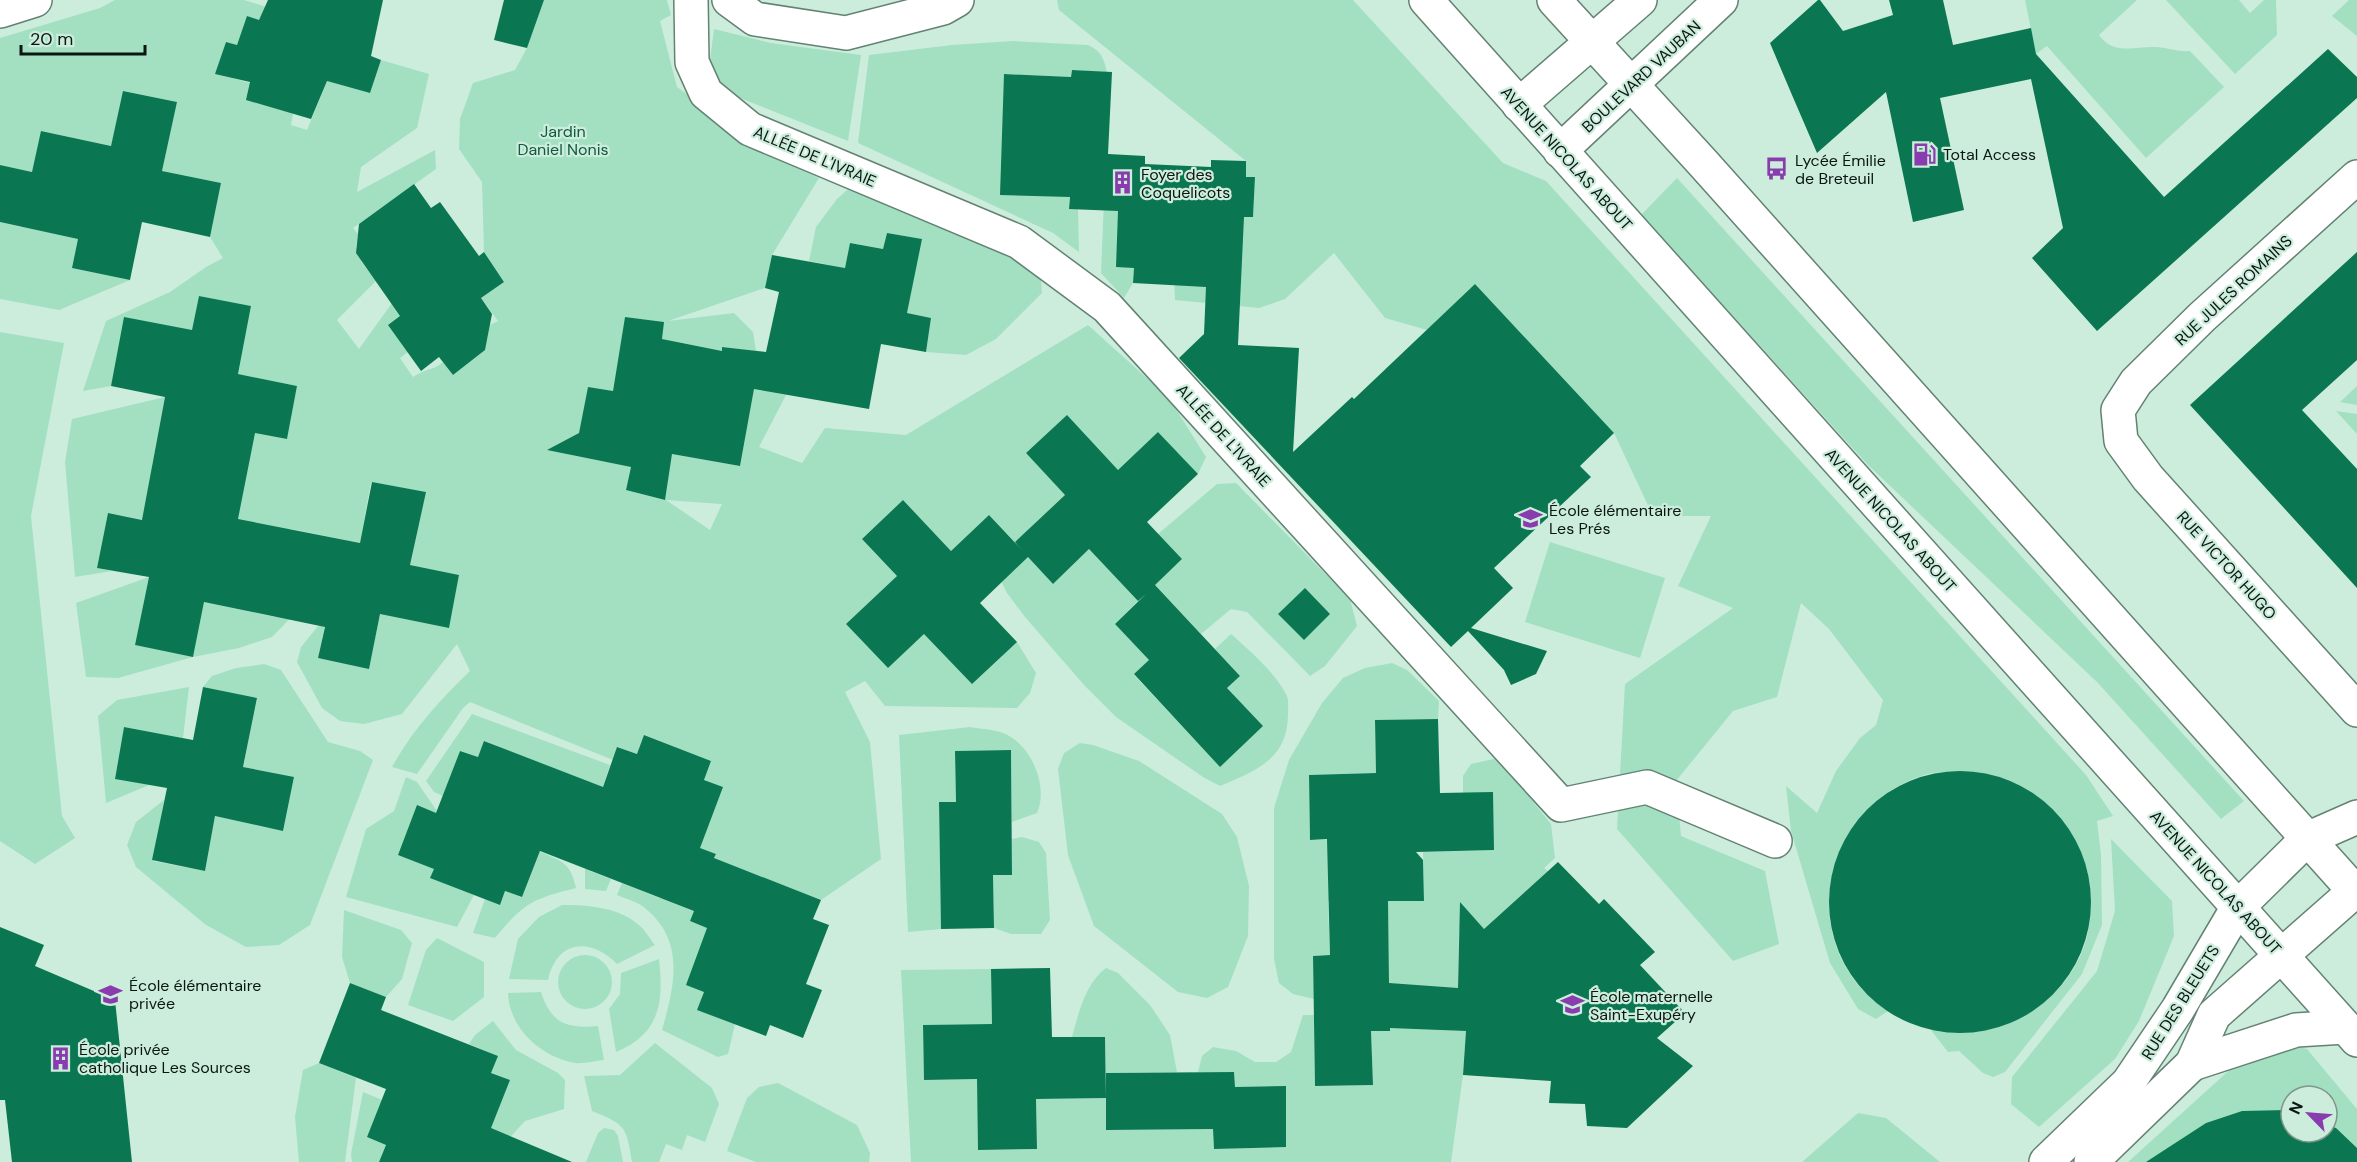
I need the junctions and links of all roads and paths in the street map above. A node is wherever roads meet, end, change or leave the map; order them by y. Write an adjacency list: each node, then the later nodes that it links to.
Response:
1 (35, 0): 9 (street)
2 (691, 0): 19 (street, ALLÉE DE L'IVRAIE)
3 (729, 0): 4 (street)
4 (957, 0)
5 (1426, 0): 12 (street, AVENUE NICOLAS ABOUT)
6 (1554, 0): 10 (street)
7 (1641, 0): 10 (street)
8 (1721, 0): 11 (street, BOULEVARD VAUBAN)
9 (0, 11)
10 (1593, 42): 11 (street); 12 (street)
11 (1631, 85): 13 (street, BOULEVARD VAUBAN); 18 (street)
12 (1519, 105): 13 (street, AVENUE NICOLAS ABOUT)
13 (1560, 151): 21 (street, AVENUE NICOLAS ABOUT)
14 (2357, 177): 15 (street, RUE JULES ROMAINS)
15 (2118, 410): 16 (street, RUE VICTOR HUGO)
16 (2357, 710)
17 (2357, 817): 18 (street)
18 (2307, 838): 20 (street); 21 (street, RUE DES BLEUETS)
19 (1775, 841)
20 (2356, 891): 22 (street)
21 (2238, 907): 22 (street, AVENUE NICOLAS ABOUT); 25 (street, RUE DES BLEUETS)
22 (2281, 954): 23 (street, AVENUE NICOLAS ABOUT); 24 (street)
23 (2351, 1033): 24 (street)
24 (2192, 1064): 26 (street)
25 (2046, 1162)
26 (2091, 1162)

